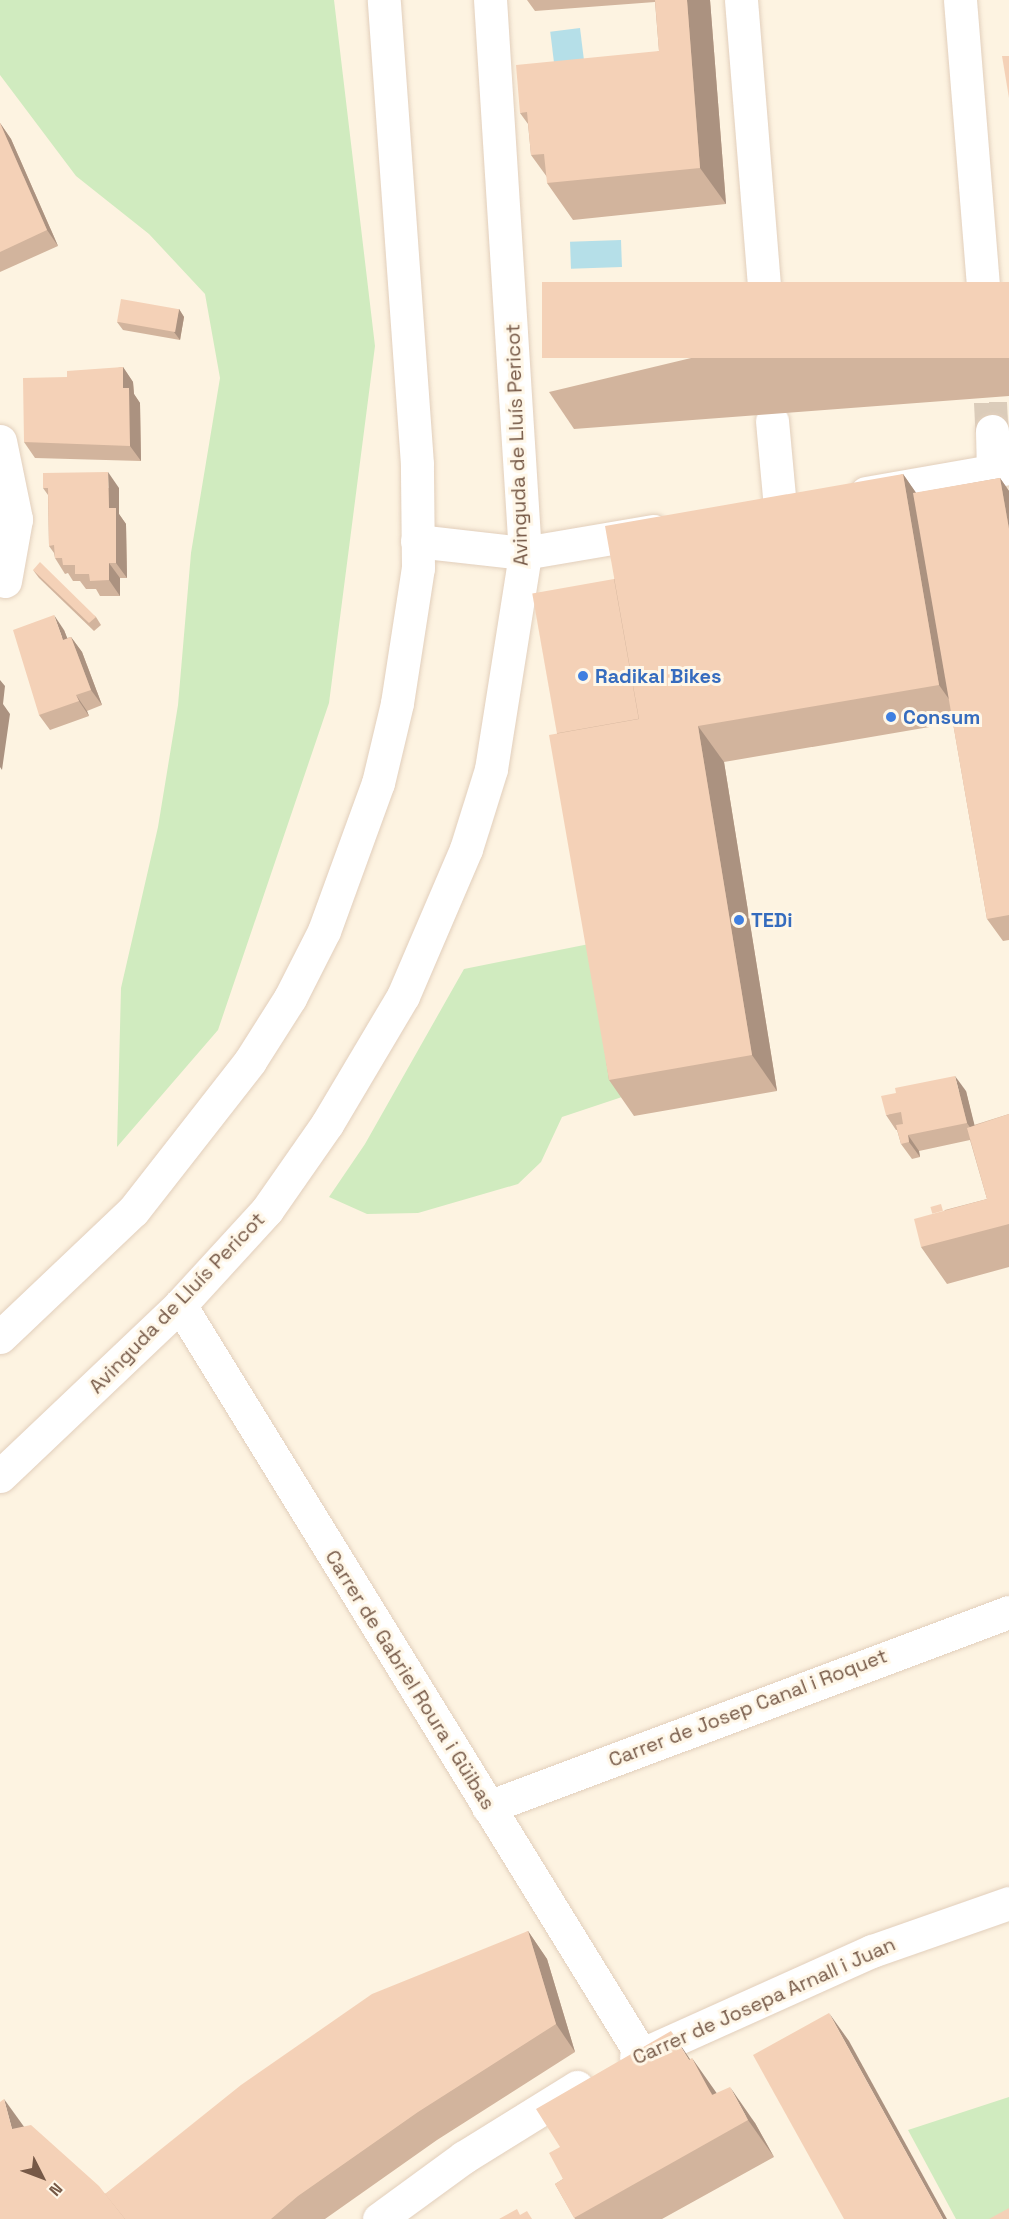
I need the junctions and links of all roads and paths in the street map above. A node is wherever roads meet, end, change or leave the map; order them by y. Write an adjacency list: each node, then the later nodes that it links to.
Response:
1 (384, 0): 14 (street)
2 (490, 0): 15 (street, Avinguda de Lluís Pericot)
3 (741, 0): 6 (street)
4 (960, 0): 5 (street)
5 (985, 310)
6 (767, 323)
7 (772, 421): 12 (street)
8 (992, 431): 10 (street)
9 (0, 441): 16 (street)
10 (1001, 470): 11 (street)
11 (841, 498)
12 (748, 513)
13 (681, 525): 15 (street)
14 (417, 541): 15 (street); 18 (street)
15 (524, 553): 17 (street, Avinguda de Lluís Pericot)
16 (2, 579)
17 (180, 1305): 19 (street, Avinguda de Lluís Pericot); 21 (street, Carrer de Gabriel Roura i Güibas)
18 (0, 1338)
19 (0, 1476)
20 (1009, 1612): 21 (street, Carrer de Josep Canal i Roquet)
21 (488, 1807): 23 (street, Carrer de Gabriel Roura i Güibas)
22 (1009, 1903): 23 (street, Carrer de Josepa Arnall i Juan)
23 (641, 2054): 24 (street, Carrer de Josepa Arnall i Juan)
24 (379, 2219)

